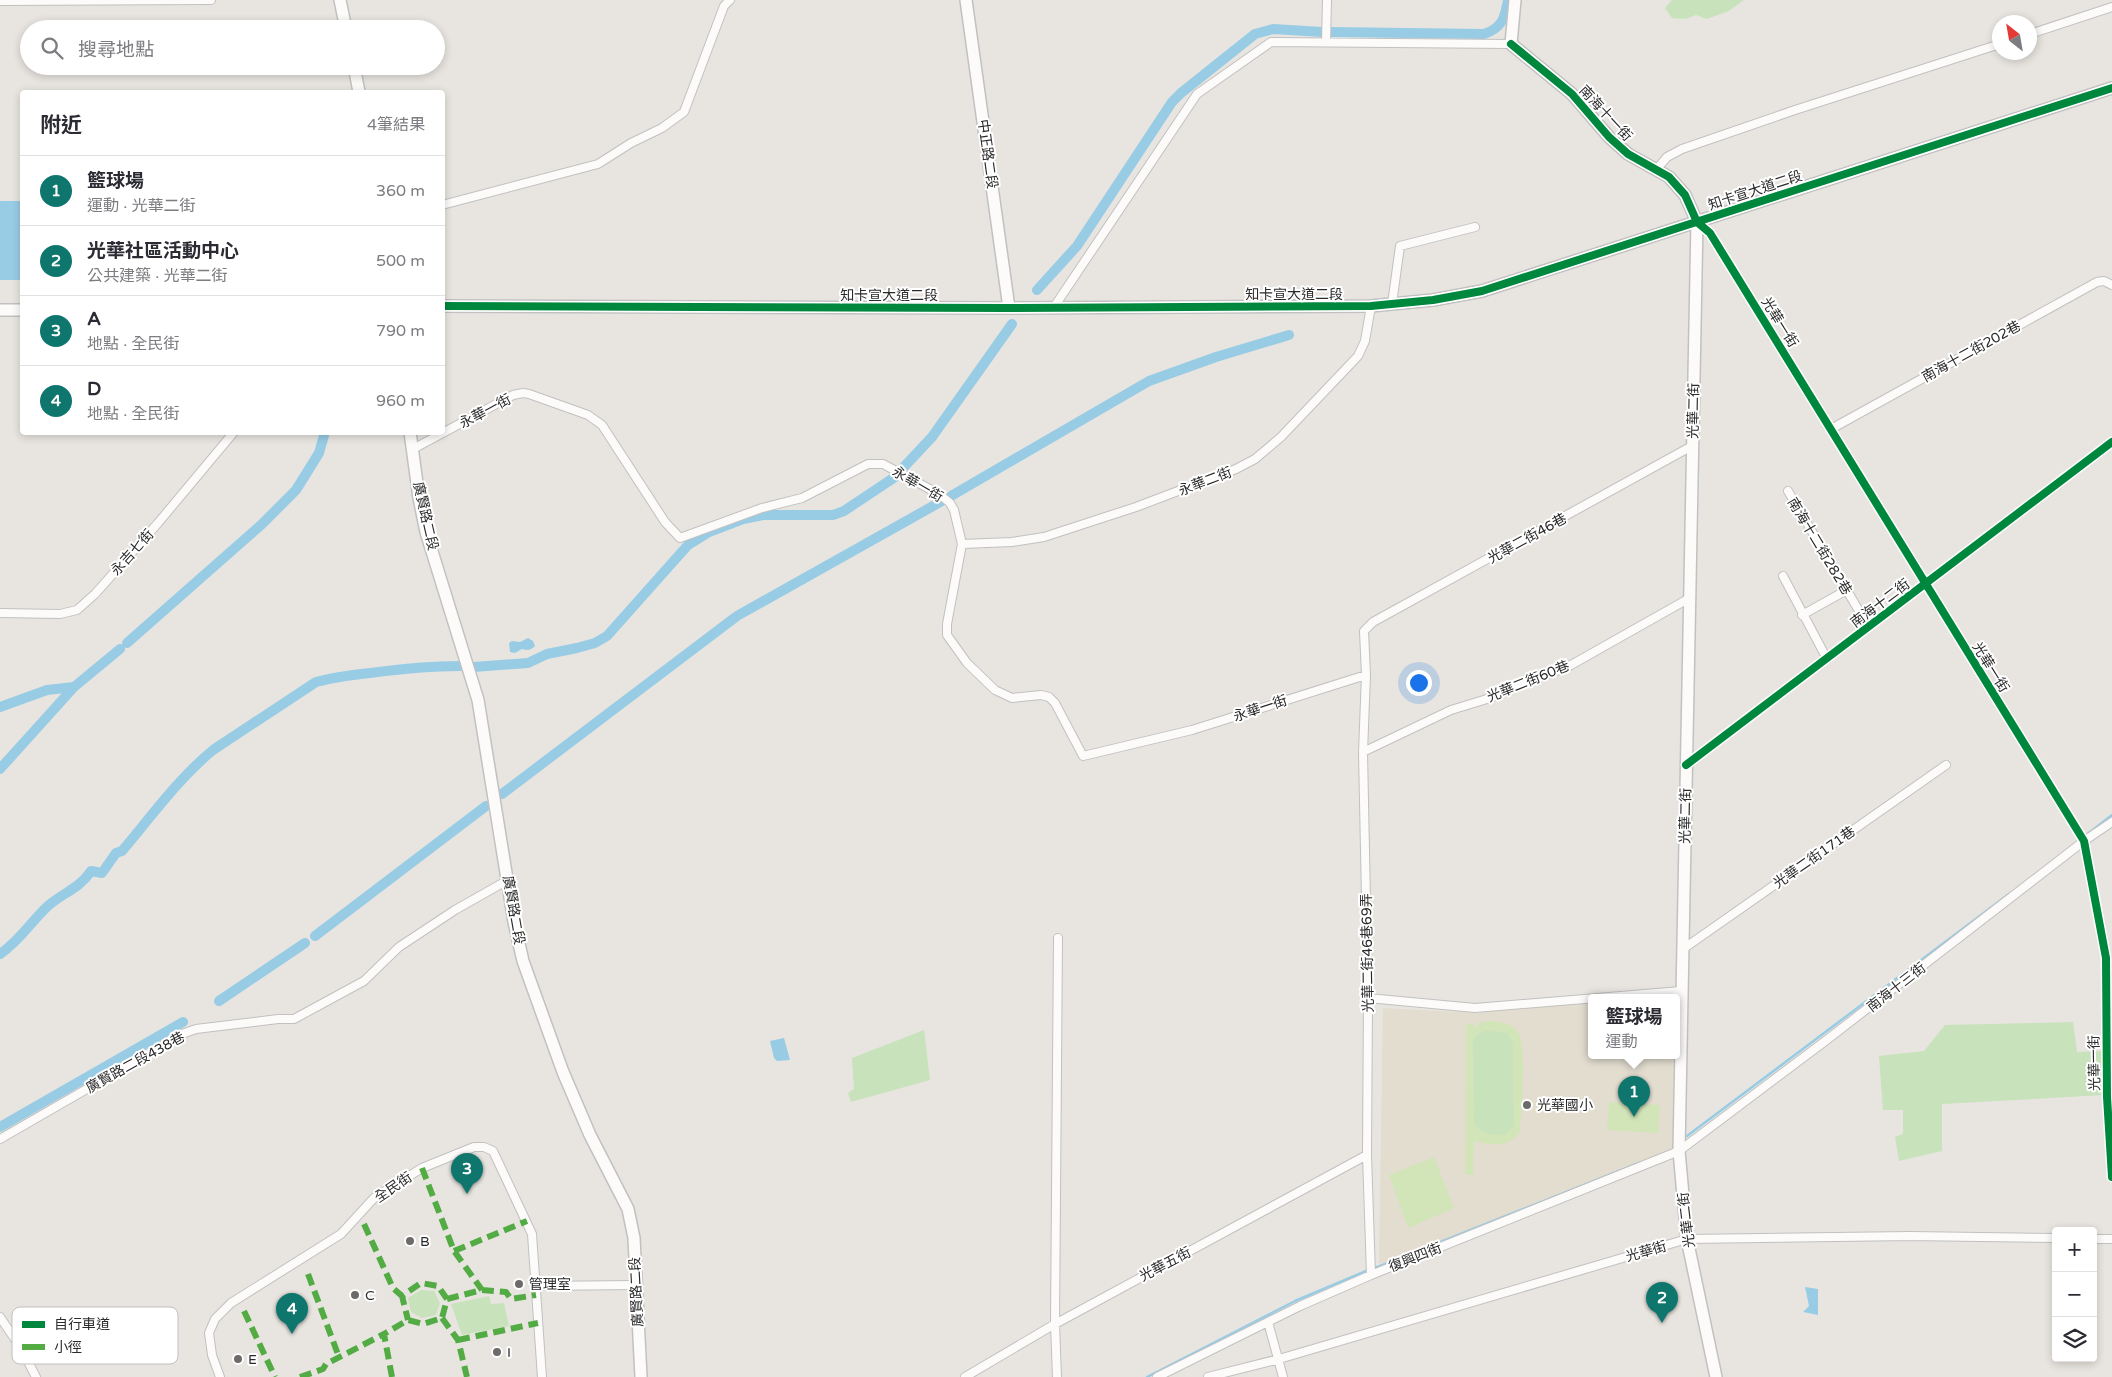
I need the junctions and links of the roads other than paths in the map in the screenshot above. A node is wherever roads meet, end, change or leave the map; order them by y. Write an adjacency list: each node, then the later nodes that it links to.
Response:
1 (211, 0): 7 (street)
2 (340, 0): 9 (street)
3 (730, 0): 18 (street)
4 (966, 0): 26 (street, 中正路二段)
5 (1327, 0): 11 (street)
6 (1515, 0): 12 (street)
7 (0, 1)
8 (2112, 7): 10 (street)
9 (344, 20)
10 (2037, 32)
11 (1326, 42): 12 (street); 25 (street)
12 (1511, 44): 17 (street, 南海十一街)
13 (1992, 47): 17 (street)
14 (356, 75): 16 (street)
15 (2112, 88): 19 (street, 知卡宣大道二段)
16 (359, 90)
17 (1656, 170): 19 (street, 南海十一街)
18 (445, 204)
19 (1697, 222): 22 (street, 知卡宣大道二段); 29 (street, 光華一街); 35 (street, 光華二街)
20 (1475, 227): 22 (street)
21 (2112, 285): 29 (street, 南海十二街202巷)
22 (1392, 304): 24 (street, 知卡宣大道二段)
23 (445, 306): 26 (street, 知卡宣大道二段)
24 (1371, 306): 25 (street, 知卡宣大道二段); 38 (street, 永華二街)
25 (1054, 307): 26 (street, 知卡宣大道二段)
26 (1010, 308)
27 (0, 310): 28 (street)
28 (20, 310)
29 (1831, 429): 40 (street, 光華一街)
30 (445, 432): 38 (street, 永華一街)
31 (231, 435): 43 (street, 永吉七街)
32 (411, 435): 36 (street, 廣賢路二段)
33 (439, 435): 36 (street, 永華一街)
34 (2112, 442): 40 (street, 南海十二街)
35 (1692, 446): 42 (street, 光華二街); 46 (street, 光華二街46巷)
36 (413, 449): 54 (street, 廣賢路二段)
37 (1788, 491): 41 (street, 南海十二街282巷)
38 (962, 544): 48 (street, 永華一街)
39 (1783, 576): 44 (street)
40 (1925, 584): 45 (street, 南海十二街); 53 (street, 光華一街)
41 (1847, 590): 44 (street); 45 (street, 南海十二街282巷)
42 (1688, 599): 49 (street, 光華二街60巷); 50 (street, 光華二街)
43 (0, 613)
44 (1802, 615): 47 (street)
45 (1868, 626): 47 (street, 南海十二街)
46 (1364, 631): 48 (street, 光華二街46巷69弄)
47 (1827, 659): 50 (street, 南海十二街)
48 (1366, 674): 49 (street, 光華二街46巷69弄)
49 (1364, 752): 61 (street, 光華二街46巷69弄)
50 (1686, 765): 56 (street, 光華二街)
51 (1946, 765): 56 (street, 光華二街171巷)
52 (2112, 822): 53 (street, 南海十三街)
53 (2084, 841): 57 (street, 光華一街); 66 (street, 南海十三街)
54 (508, 880): 65 (street, 廣賢路二段438巷); 74 (street, 廣賢路二段)
55 (1058, 938): 78 (street)
56 (1683, 949): 58 (street, 光華二街)
57 (2109, 958): 64 (street, 光華一街)
58 (1680, 991): 59 (street); 60 (street, 光華二街)
59 (1644, 994)
60 (1680, 994)
61 (1368, 998): 62 (street); 67 (street, 光華二街46巷69弄)
62 (1588, 999)
63 (1680, 1059): 66 (street, 光華二街)
64 (2110, 1097): 68 (street, 光華一街)
65 (0, 1139)
66 (1679, 1150): 70 (street, 光華二街); 73 (street, 復興四街)
67 (1367, 1155): 73 (street, 光華二街46巷69弄); 78 (street, 光華五街)
68 (2112, 1177)
69 (2052, 1238): 70 (street, 光華街)
70 (1687, 1239): 80 (street, 光華街); 91 (street, 光華二街)
71 (2097, 1239): 72 (street)
72 (2112, 1239)
73 (1371, 1274): 77 (street, 復興四街)
74 (635, 1285): 75 (street); 85 (street, 廣賢路二段)
75 (536, 1286): 83 (street, 全民街); 84 (street, 全民街)
76 (0, 1317): 79 (street)
77 (1268, 1322): 80 (street); 88 (street, 復興四街)
78 (1055, 1324): 86 (street, 光華五街); 87 (street)
79 (12, 1335)
80 (1279, 1359): 89 (street, 光華街); 90 (street)
81 (29, 1364): 82 (street)
82 (36, 1377)
83 (220, 1377)
84 (542, 1377)
85 (640, 1377)
86 (965, 1377)
87 (1057, 1377)
88 (1158, 1377)
89 (1208, 1377)
90 (1283, 1377)
91 (1716, 1377)

